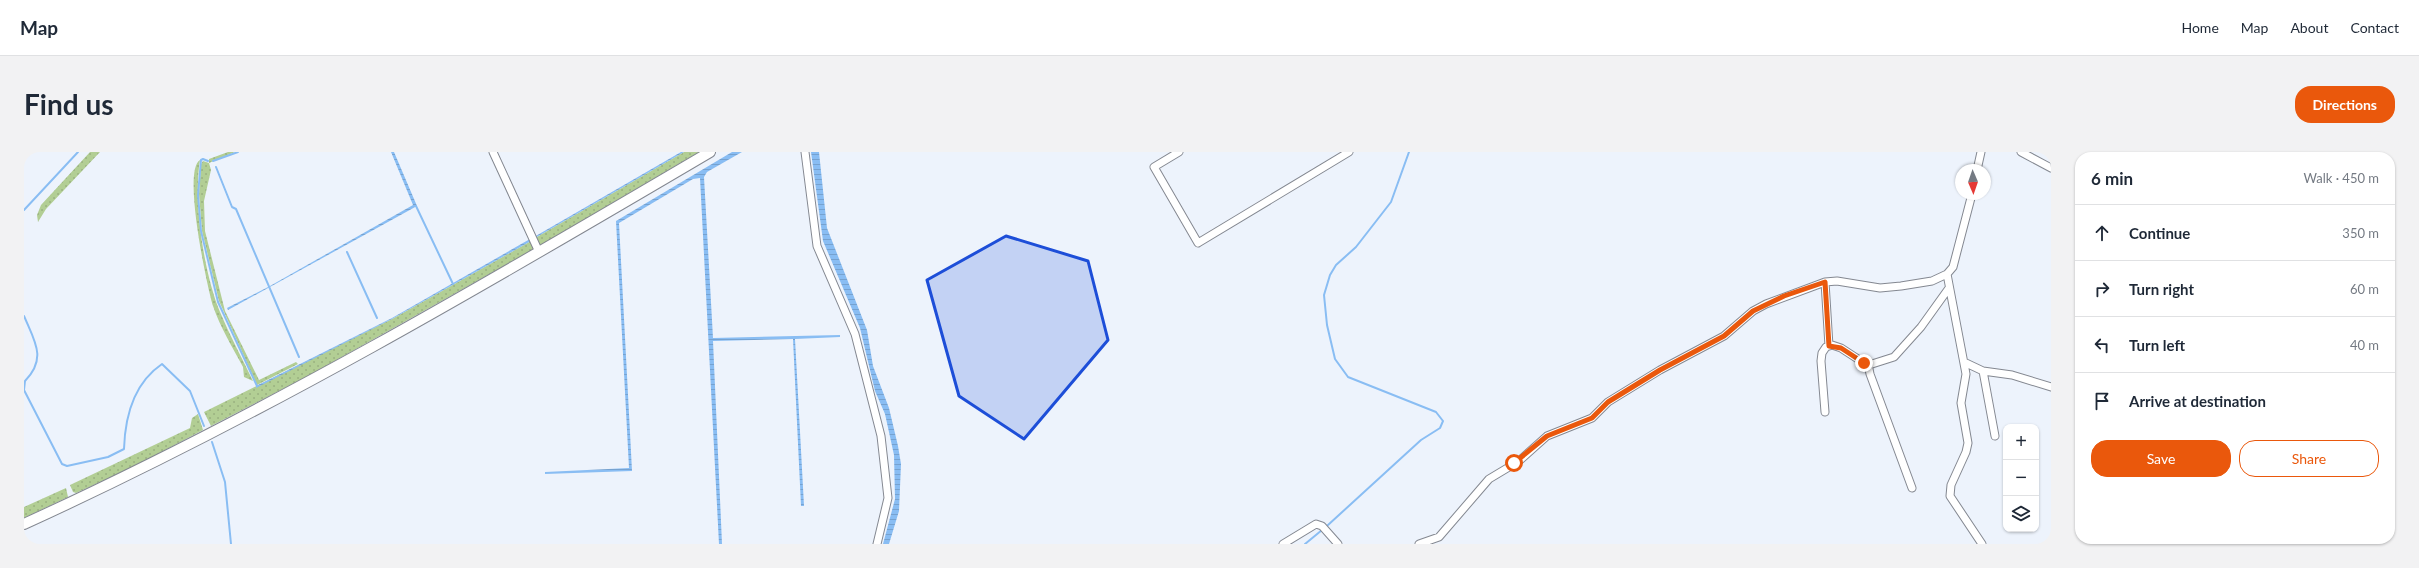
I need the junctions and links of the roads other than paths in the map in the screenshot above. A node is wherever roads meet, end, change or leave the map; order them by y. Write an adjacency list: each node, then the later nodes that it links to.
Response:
1 (493, 152): 11 (street)
2 (710, 152): 11 (main road)
3 (805, 152): 24 (street)
4 (1179, 152): 5 (street)
5 (1349, 152)
6 (1981, 152): 8 (street)
7 (2020, 152): 9 (street)
8 (1978, 164)
9 (2051, 168)
10 (1970, 200): 12 (street)
11 (539, 252): 23 (main road)
12 (1947, 274): 13 (street); 14 (street)
13 (1825, 282): 15 (street); 27 (street)
14 (1949, 288): 16 (street); 17 (street)
15 (1829, 346): 17 (street); 20 (street)
16 (1966, 363): 18 (street); 28 (street)
17 (1868, 364): 22 (street)
18 (1982, 370): 19 (street); 21 (street)
19 (2051, 387)
20 (1825, 412)
21 (1995, 436)
22 (1912, 488)
23 (24, 524)
24 (877, 544)
25 (1283, 544): 26 (street)
26 (1338, 544)
27 (1418, 544)
28 (1982, 544)

